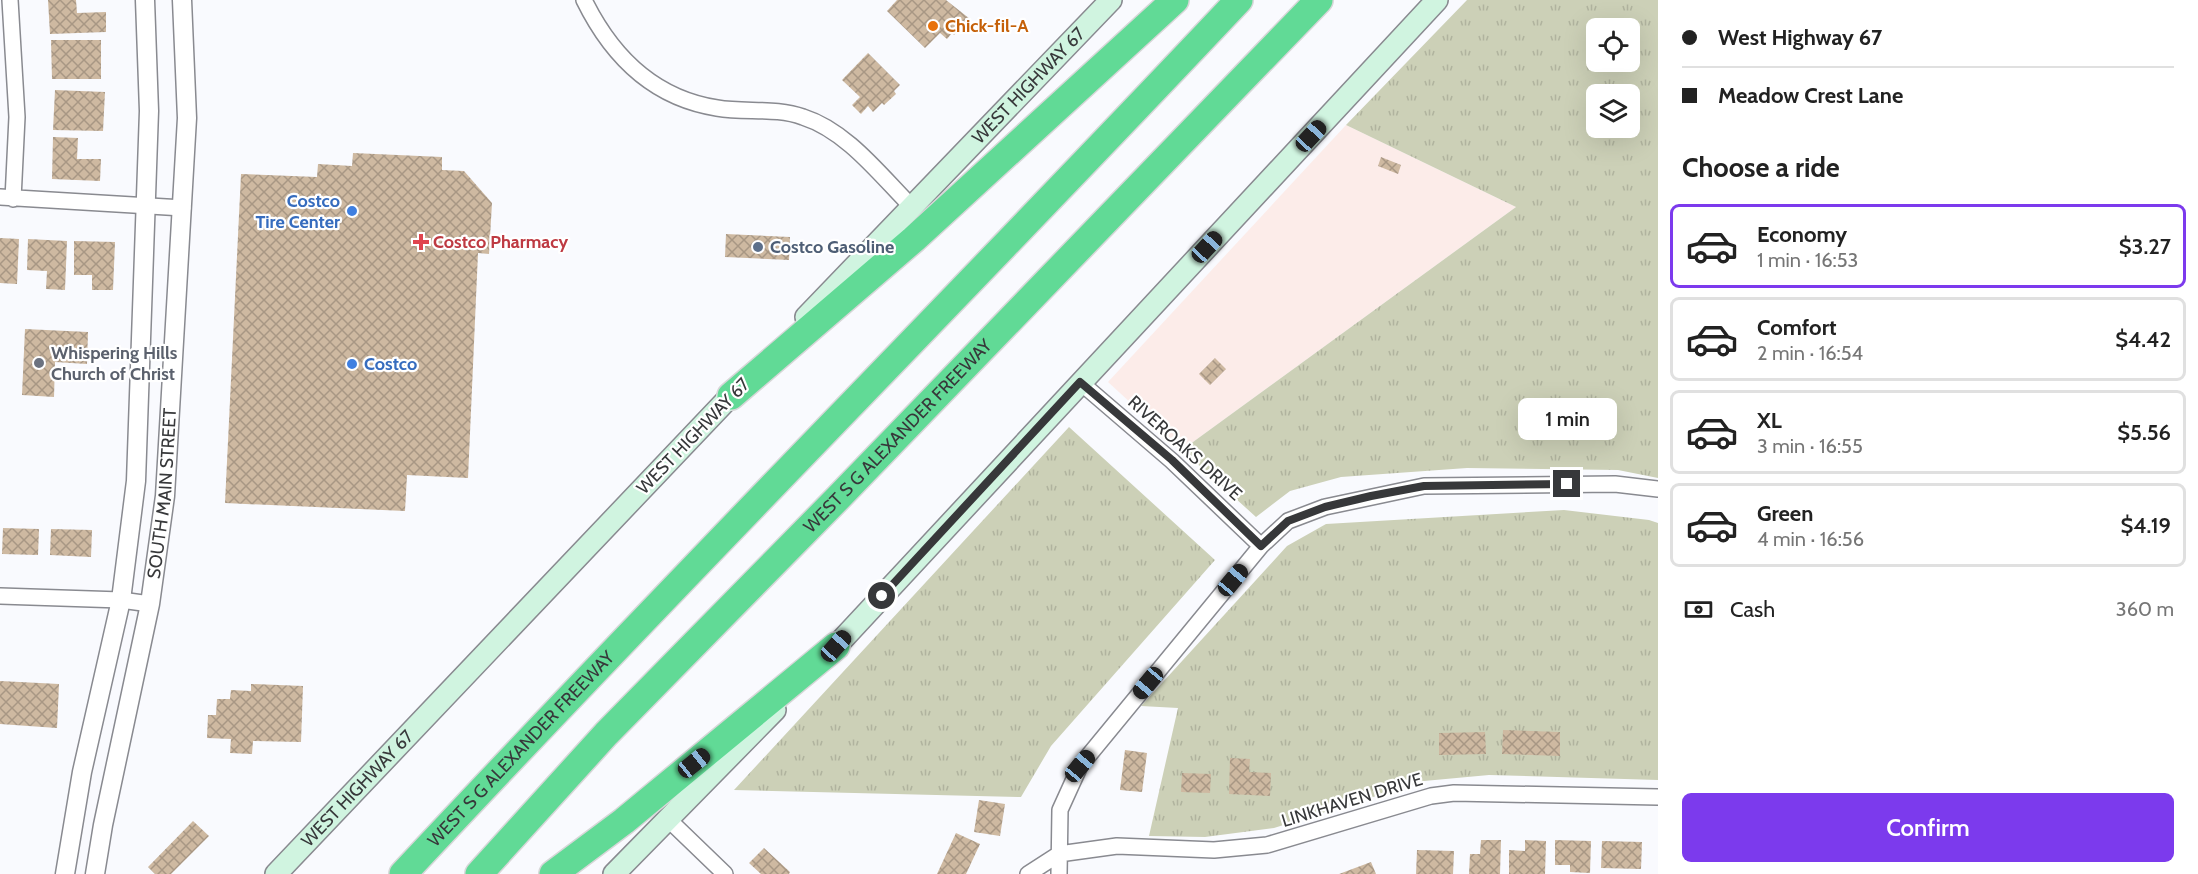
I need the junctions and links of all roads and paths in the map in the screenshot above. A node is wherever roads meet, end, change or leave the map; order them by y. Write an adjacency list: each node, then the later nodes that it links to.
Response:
1 (10, 0): 10 (street)
2 (145, 0): 11 (street, SOUTH MAIN STREET)
3 (182, 0): 13 (street, SOUTH MAIN STREET)
4 (584, 0): 12 (street)
5 (1112, 0): 12 (main road, WEST HIGHWAY 67)
6 (1175, 0): 15 (highway)
7 (1239, 0): 30 (highway, WEST S G ALEXANDER FREEWAY)
8 (1319, 0): 31 (highway, WEST S G ALEXANDER FREEWAY)
9 (1437, 0): 14 (main road)
10 (7, 198): 11 (street)
11 (145, 206): 13 (street); 16 (street, SOUTH MAIN STREET)
12 (912, 207): 15 (main road, WEST HIGHWAY 67)
13 (183, 208): 17 (street, SOUTH MAIN STREET)
14 (1080, 382): 19 (street, RIVEROAKS DRIVE); 23 (main road)
15 (731, 396): 29 (main road, WEST HIGHWAY 67)
16 (140, 417): 17 (street); 21 (street, SOUTH MAIN STREET)
17 (170, 419): 22 (street, SOUTH MAIN STREET)
18 (1658, 489): 19 (street)
19 (1261, 546): 26 (street)
20 (0, 596): 21 (street)
21 (121, 600): 22 (street); 27 (street, SOUTH MAIN STREET)
22 (150, 604): 28 (street, SOUTH MAIN STREET)
23 (836, 646): 25 (main road); 32 (highway)
24 (1658, 797): 26 (street, LINKHAVEN DRIVE)
25 (669, 820): 33 (main road); 34 (street)
26 (1059, 854): 35 (street); 36 (street)
27 (66, 868): 28 (street)
28 (96, 869)
29 (276, 874)
30 (403, 874)
31 (479, 874)
32 (554, 874)
33 (614, 874)
34 (725, 874)
35 (1028, 874)
36 (1059, 874)

